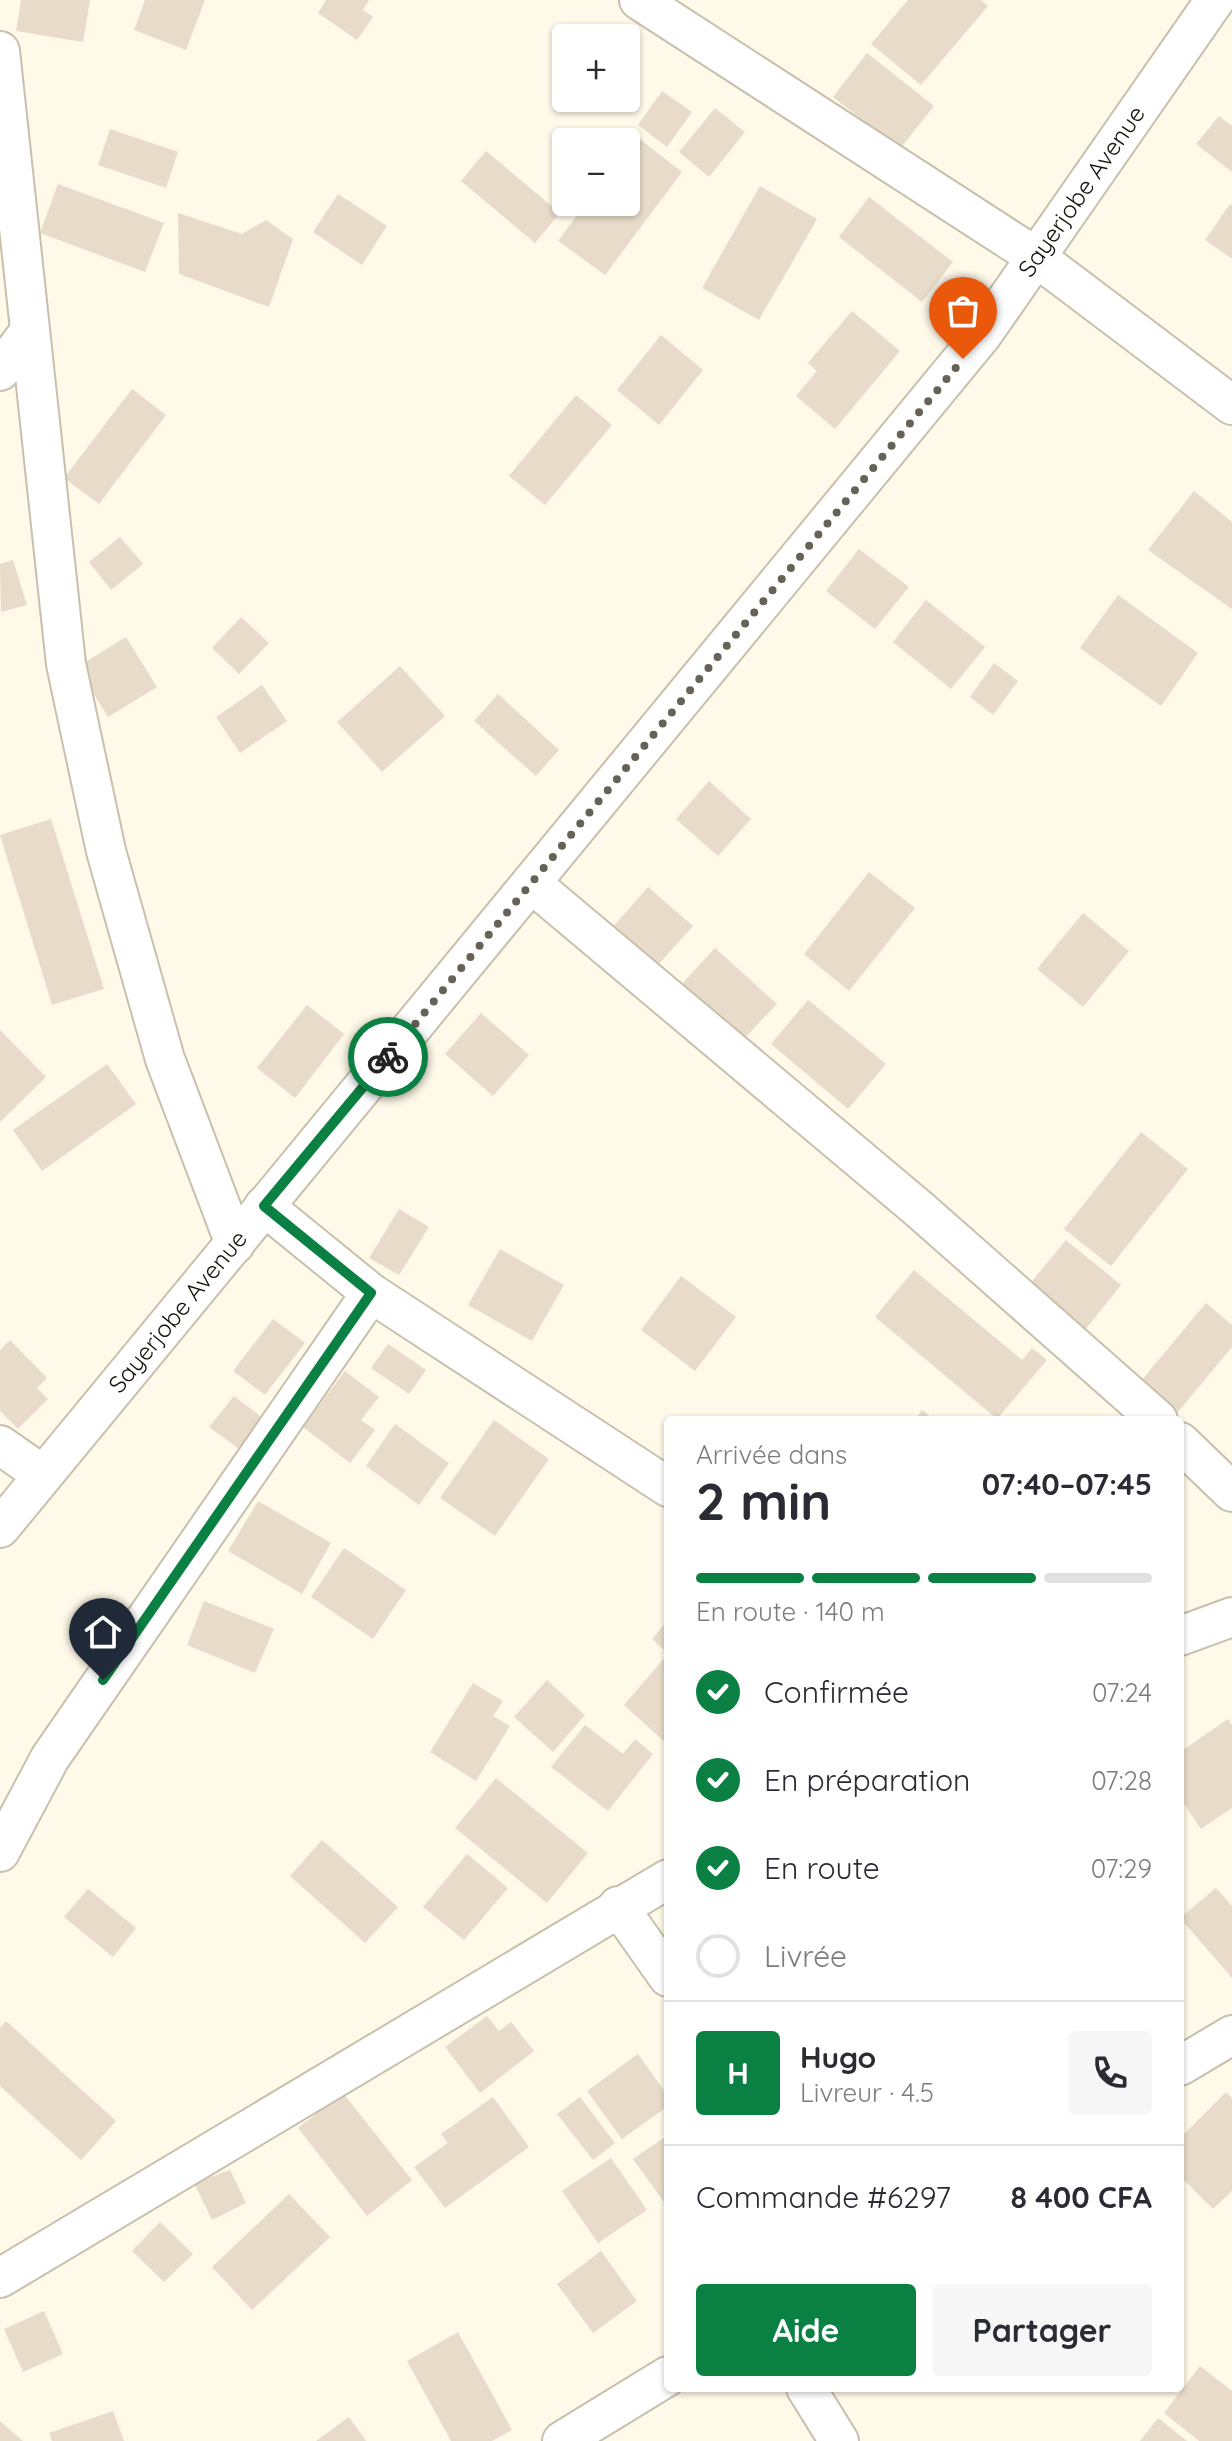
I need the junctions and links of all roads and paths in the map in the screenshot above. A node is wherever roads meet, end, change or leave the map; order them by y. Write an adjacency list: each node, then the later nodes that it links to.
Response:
1 (639, 0): 4 (street)
2 (1215, 0): 4 (street, Sayerjobe Avenue)
3 (0, 51): 5 (street)
4 (1036, 257): 7 (street); 8 (street, Sayerjobe Avenue)
5 (29, 332): 6 (street); 10 (street)
6 (0, 371)
7 (1232, 405)
8 (531, 883): 9 (street, Sayerjobe Avenue); 12 (street)
9 (264, 1206): 10 (street, Sayerjobe Avenue); 11 (street)
10 (235, 1244): 15 (street, Sayerjobe Avenue)
11 (371, 1293): 16 (street); 21 (street)
12 (1153, 1416)
13 (0, 1445): 15 (street)
14 (1184, 1446): 17 (street)
15 (43, 1475): 18 (street, Sayerjobe Avenue)
16 (664, 1484)
17 (1232, 1492)
18 (0, 1528)
19 (1232, 1617): 20 (street)
20 (1184, 1635)
21 (0, 1852)
22 (664, 1881): 23 (street)
23 (618, 1906): 24 (street); 27 (street)
24 (664, 1971)
25 (1232, 2035): 26 (street)
26 (1184, 2064)
27 (0, 2278)
28 (664, 2378): 30 (street)
29 (808, 2392): 31 (street)
30 (562, 2441)
31 (839, 2441)

